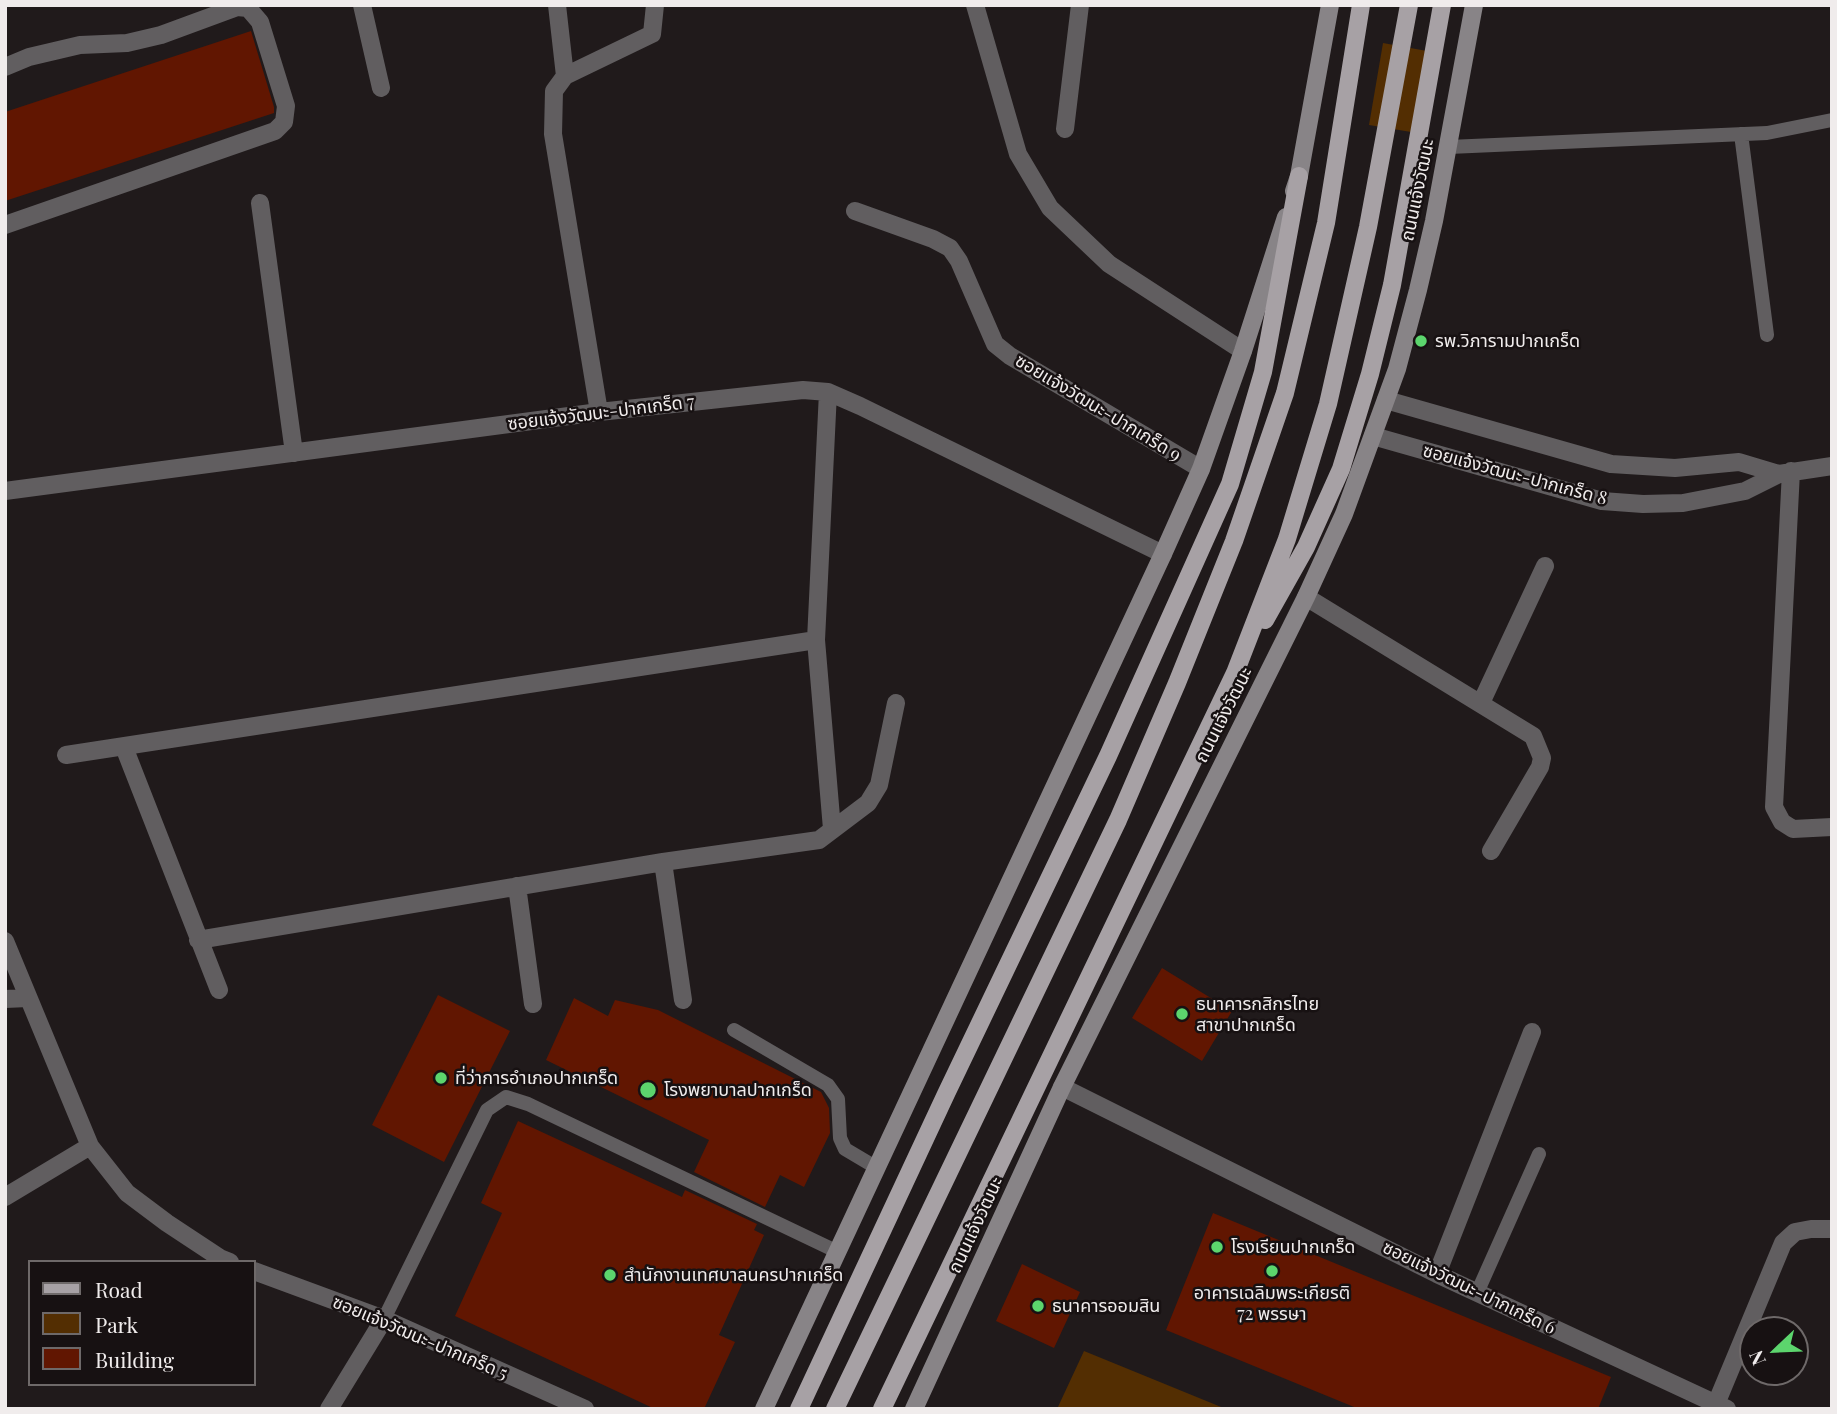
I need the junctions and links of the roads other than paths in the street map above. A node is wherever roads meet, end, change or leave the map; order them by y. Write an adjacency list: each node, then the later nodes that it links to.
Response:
1 (362, 5): 13 (street)
2 (557, 5): 12 (street)
3 (655, 5): 12 (street)
4 (975, 5): 23 (street)
5 (1080, 5): 15 (street)
6 (1330, 5): 18 (main road)
7 (1361, 5): 73 (main road)
8 (1409, 5): 37 (main road, ถนนแจ้งวัฒนะ)
9 (1441, 5): 37 (main road)
10 (1474, 5): 17 (main road, ถนนแจ้งวัฒนะ)
11 (5, 67): 21 (street)
12 (565, 76): 26 (street)
13 (382, 88)
14 (1832, 120): 16 (lane)
15 (1065, 129)
16 (1741, 134): 17 (lane); 22 (lane)
17 (1448, 147): 25 (main road, ถนนแจ้งวัฒนะ)
18 (1299, 176): 23 (main road); 72 (main road)
19 (260, 203): 28 (street)
20 (855, 211): 30 (street, ซอยแจ้งวัฒนะ-ปากเกร็ด 9)
21 (5, 225)
22 (1767, 335)
23 (1243, 351): 30 (main road)
24 (828, 392): 26 (street, ซอยแจ้งวัฒนะ-ปากเกร็ด 7); 33 (street, ซอยแจ้งวัฒนะ-ปากเกร็ด 7); 36 (street)
25 (1387, 400): 27 (main road, ถนนแจ้งวัฒนะ); 31 (street, ซอยแจ้งวัฒนะ-ปากเกร็ด 8)
26 (599, 412): 28 (street, ซอยแจ้งวัฒนะ-ปากเกร็ด 7)
27 (1373, 436): 31 (street, ซอยแจ้งวัฒนะ-ปากเกร็ด 8); 35 (main road, ถนนแจ้งวัฒนะ)
28 (294, 453): 32 (street, ซอยแจ้งวัฒนะ-ปากเกร็ด 7)
29 (1832, 466): 31 (street, ซอยแจ้งวัฒนะ-ปากเกร็ด 8)
30 (1201, 469): 33 (main road)
31 (1785, 472): 42 (street)
32 (5, 491)
33 (1163, 554): 59 (main road)
34 (1545, 566): 39 (street)
35 (1306, 597): 39 (street); 56 (main road, ถนนแจ้งวัฒนะ)
36 (816, 640): 40 (street); 43 (street)
37 (1235, 673): 74 (main road, ถนนแจ้งวัฒนะ)
38 (896, 703): 43 (street)
39 (1481, 703): 44 (street)
40 (124, 747): 41 (street); 47 (street)
41 (66, 755)
42 (1832, 827)
43 (832, 829): 45 (street)
44 (1491, 851)
45 (663, 862): 46 (street); 52 (street)
46 (517, 886): 47 (street); 53 (street)
47 (198, 940): 49 (street)
48 (5, 941): 50 (street)
49 (219, 990)
50 (28, 998): 51 (street); 57 (street)
51 (5, 999)
52 (683, 1000)
53 (533, 1004)
54 (734, 1030): 59 (lane)
55 (1532, 1032): 65 (street)
56 (1062, 1087): 65 (street, ซอยแจ้งวัฒนะ-ปากเกร็ด 6); 75 (main road, ถนนแจ้งวัฒนะ)
57 (90, 1146): 60 (street); 63 (street)
58 (1539, 1154): 66 (lane)
59 (877, 1168): 62 (main road)
60 (5, 1197)
61 (1832, 1230): 68 (street)
62 (838, 1252): 67 (lane); 71 (main road)
63 (225, 1260)
64 (256, 1272): 67 (street, ซอยแจ้งวัฒนะ-ปากเกร็ด 5)
65 (1437, 1274): 66 (street, ซอยแจ้งวัฒนะ-ปากเกร็ด 6)
66 (1477, 1293): 68 (street, ซอยแจ้งวัฒนะ-ปากเกร็ด 6)
67 (384, 1319): 69 (street); 70 (street, ซอยแจ้งวัฒนะ-ปากเกร็ด 5)
68 (1722, 1406)
69 (329, 1409)
70 (585, 1409)
71 (764, 1409)
72 (799, 1409)
73 (835, 1409)
74 (882, 1409)
75 (914, 1409)

